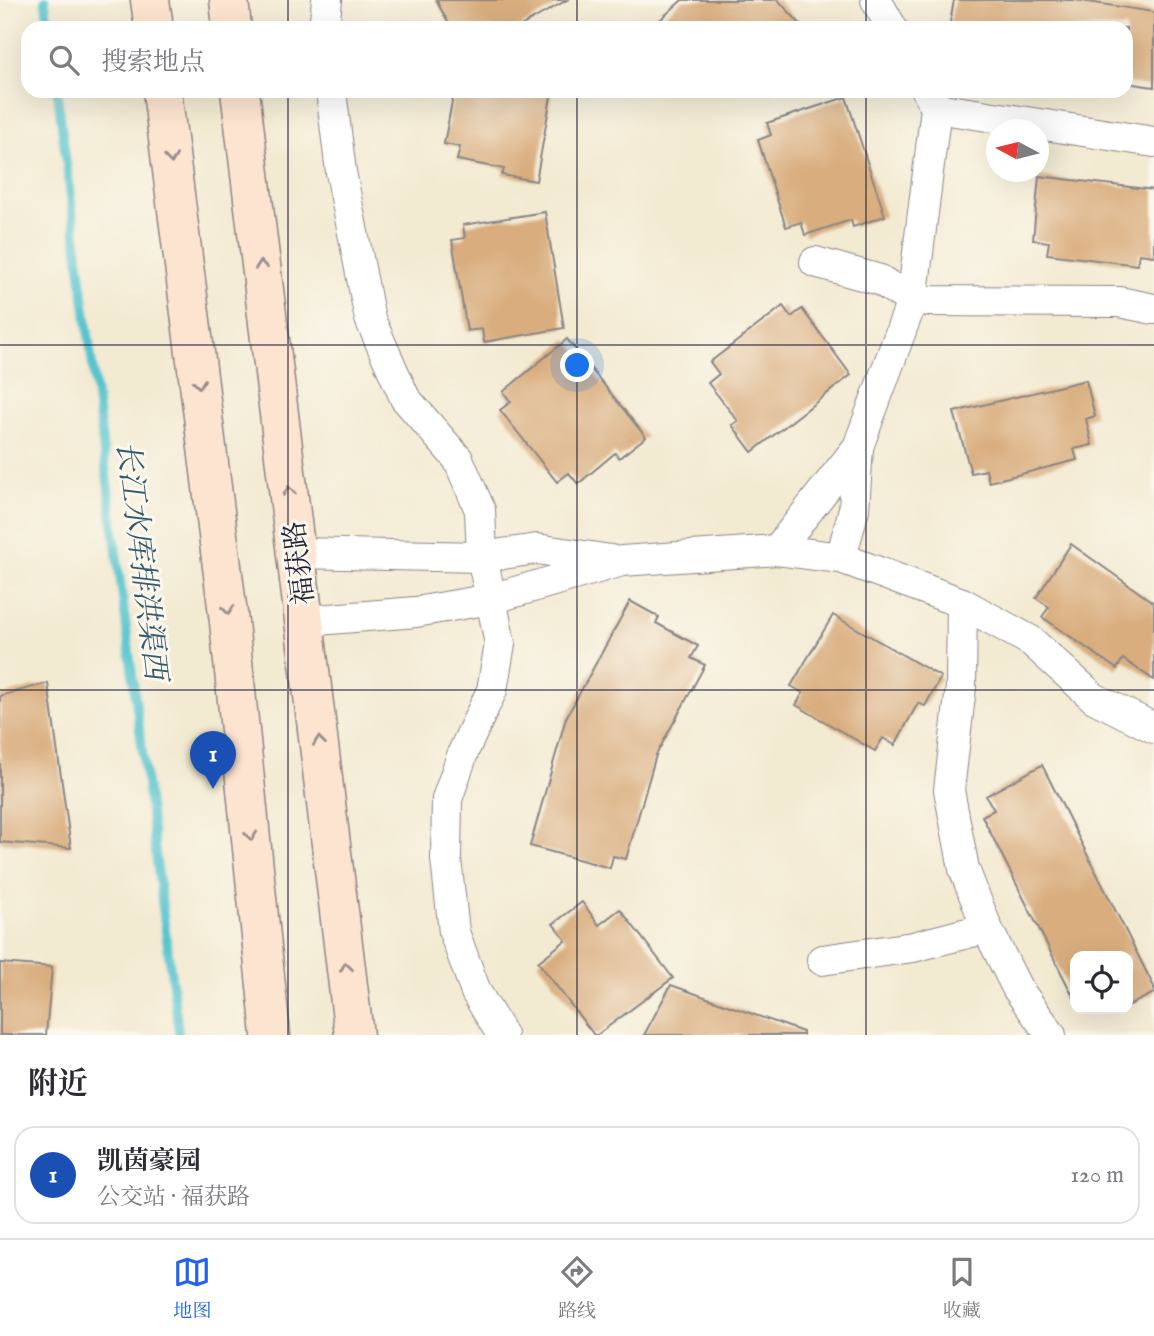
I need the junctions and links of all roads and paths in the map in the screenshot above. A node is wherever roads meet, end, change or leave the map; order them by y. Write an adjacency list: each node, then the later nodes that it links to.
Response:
1 (150, 0): 5 (street)
2 (229, 0): 6 (street)
3 (327, 0): 7 (street)
4 (876, 0): 8 (street)
5 (153, 21)
6 (231, 21)
7 (325, 21)
8 (888, 21)
9 (163, 98): 29 (street, one-way to 29)
10 (241, 98): 19 (street, 福获路, one-way to 10)
11 (332, 98): 20 (street)
12 (932, 99): 13 (street); 15 (street)
13 (1154, 142)
14 (815, 262): 15 (street)
15 (912, 301): 16 (street); 17 (street)
16 (1154, 309)
17 (858, 447): 18 (street); 21 (street)
18 (777, 550): 21 (street); 22 (street)
19 (296, 553): 20 (street); 25 (street, 福获路)
20 (482, 557): 22 (street); 23 (street)
21 (842, 558): 24 (street)
22 (622, 561): 23 (street)
23 (491, 598): 25 (street); 31 (street)
24 (962, 603): 26 (street); 27 (street)
25 (305, 621): 30 (street, 福获路, one-way to 25)
26 (1154, 728)
27 (987, 928): 28 (street); 32 (street)
28 (822, 960)
29 (271, 1035)
30 (354, 1035)
31 (502, 1035)
32 (1051, 1035)

